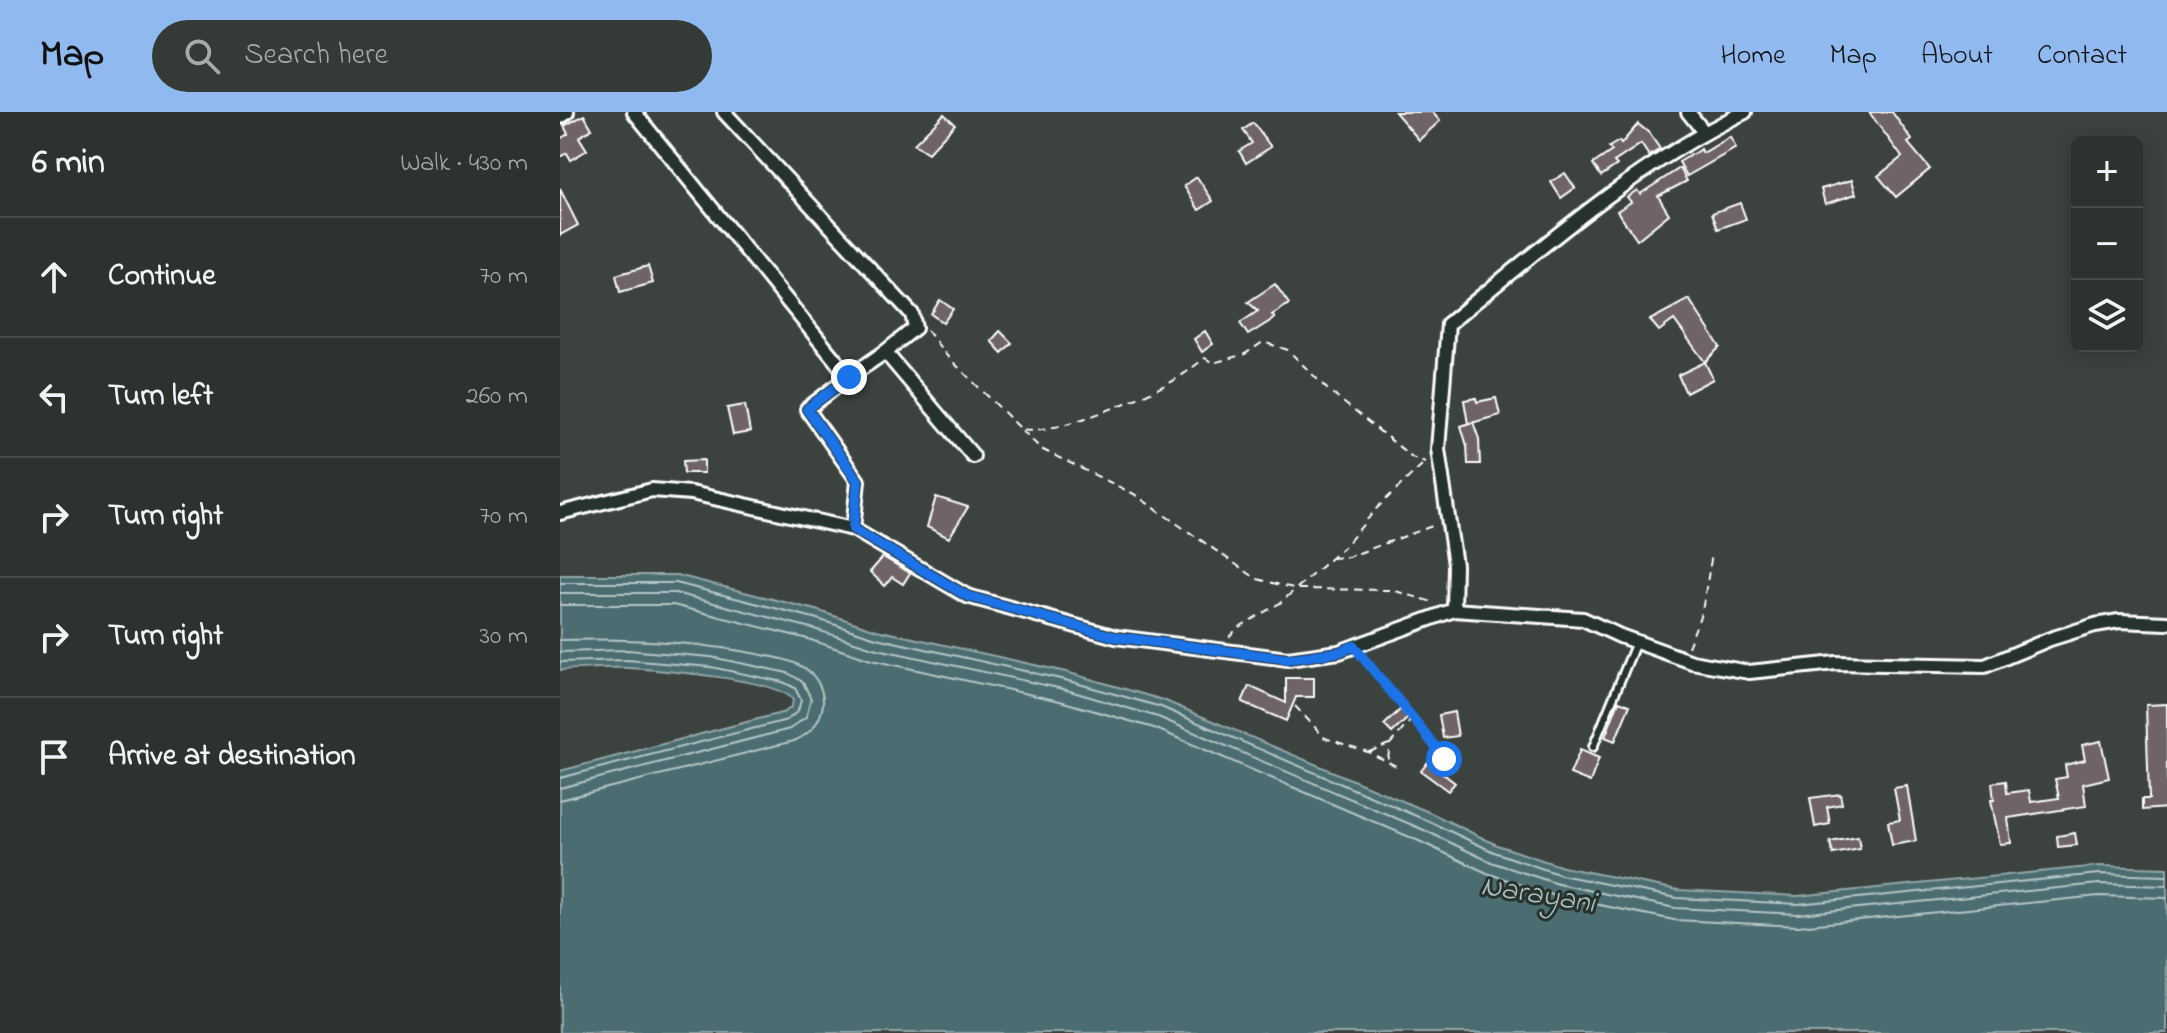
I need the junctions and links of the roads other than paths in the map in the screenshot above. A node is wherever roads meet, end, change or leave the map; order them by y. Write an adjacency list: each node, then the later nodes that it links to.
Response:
1 (566, 112): 6 (street)
2 (634, 112): 9 (street)
3 (724, 112): 8 (street)
4 (1688, 112): 7 (street)
5 (1745, 112): 7 (street)
6 (560, 116)
7 (1704, 132): 13 (street)
8 (885, 352): 9 (street); 10 (street)
9 (849, 377): 12 (street)
10 (973, 456)
11 (560, 513): 12 (street)
12 (853, 529): 13 (street)
13 (1454, 610): 15 (street)
14 (2167, 623): 15 (street)
15 (1636, 642): 16 (lane)
16 (1593, 747)

